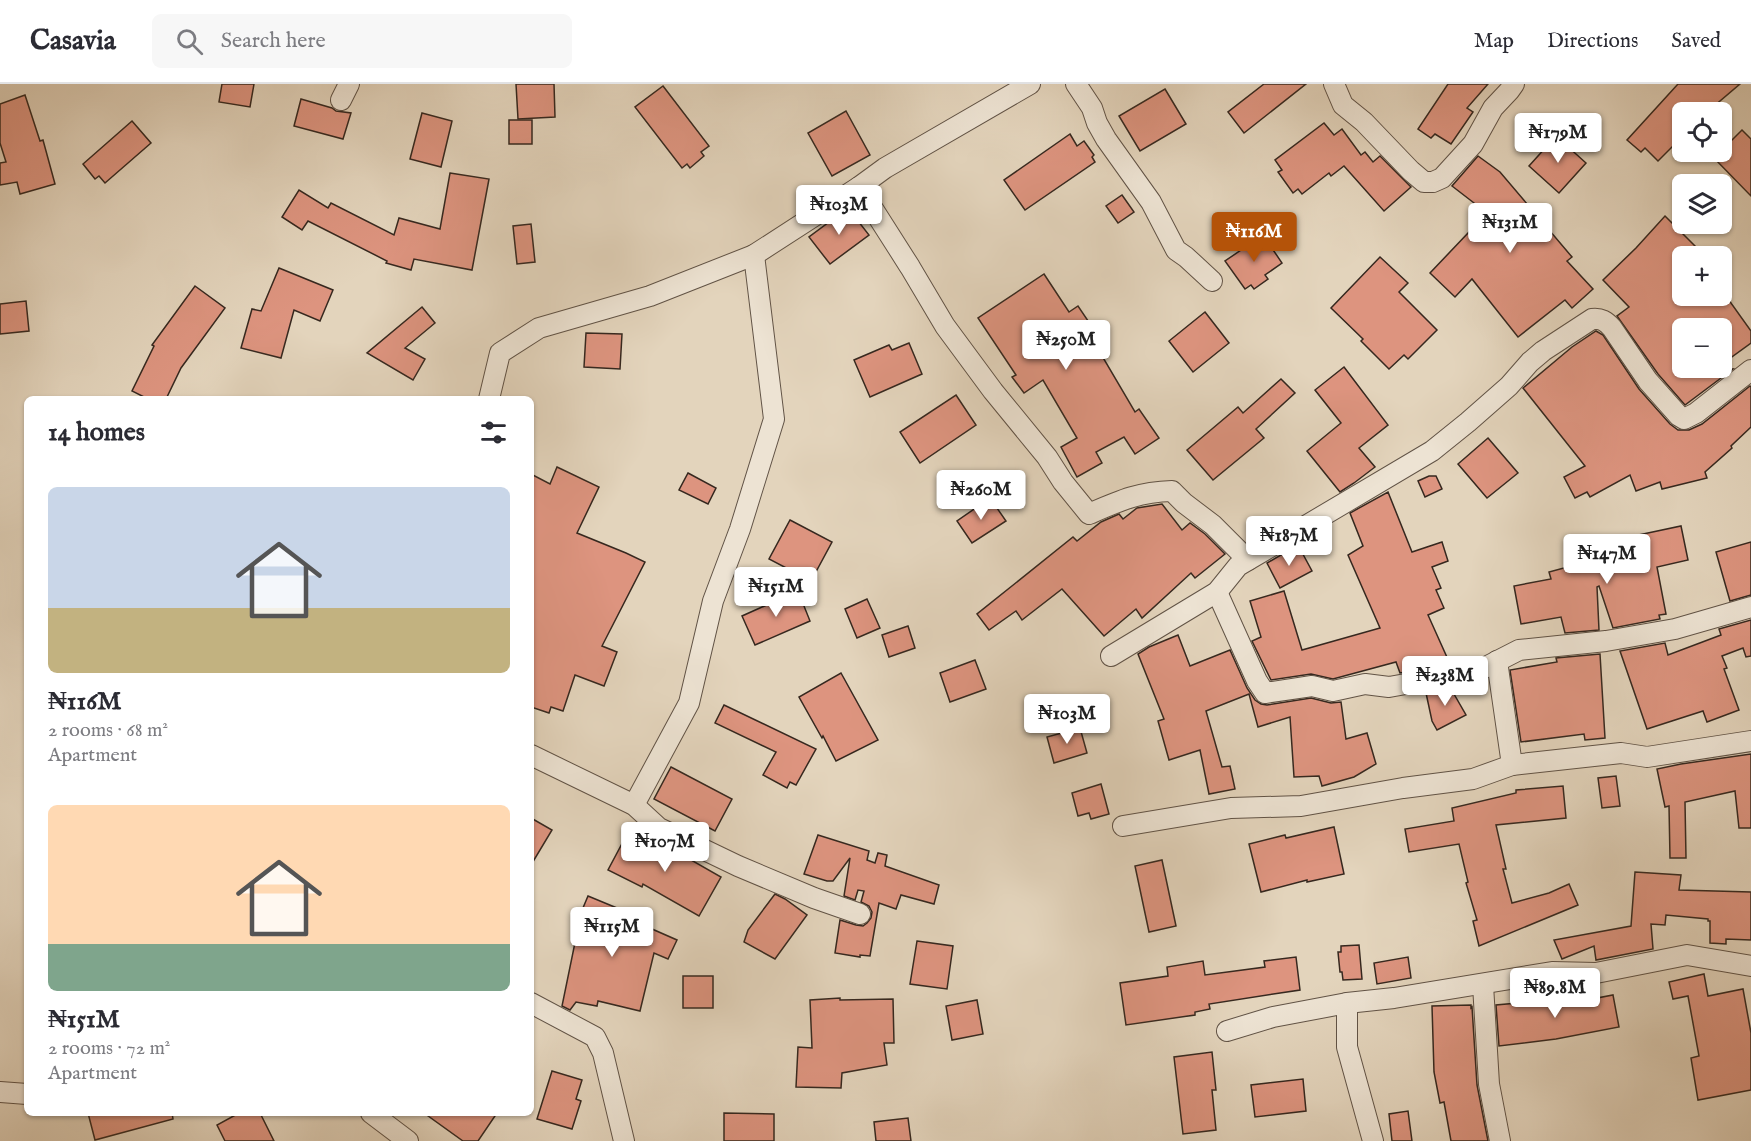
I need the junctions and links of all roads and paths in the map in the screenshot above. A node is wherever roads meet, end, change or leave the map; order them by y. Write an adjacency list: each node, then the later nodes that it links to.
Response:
1 (1030, 84): 5 (street)
2 (1076, 84): 7 (street)
3 (1334, 84): 4 (street)
4 (1514, 84)
5 (859, 188): 6 (street); 10 (street)
6 (754, 255): 9 (street); 18 (street)
7 (1212, 281)
8 (1751, 370): 10 (street)
9 (490, 396)
10 (1248, 560): 11 (street)
11 (1217, 592): 13 (street); 14 (street)
12 (1751, 607): 14 (street)
13 (1111, 656)
14 (1497, 661): 17 (street)
15 (1751, 741): 17 (street)
16 (534, 756): 18 (street)
17 (1512, 765): 19 (street)
18 (634, 806): 20 (street)
19 (1123, 826)
20 (860, 914)
21 (1751, 966): 22 (street)
22 (1484, 985): 23 (street); 32 (street)
23 (1347, 1003): 25 (street); 31 (street)
24 (534, 1005): 30 (street)
25 (1227, 1031)
26 (0, 1092): 27 (street)
27 (24, 1094)
28 (375, 1116): 29 (street)
29 (408, 1141)
30 (624, 1141)
31 (1373, 1141)
32 (1500, 1141)

